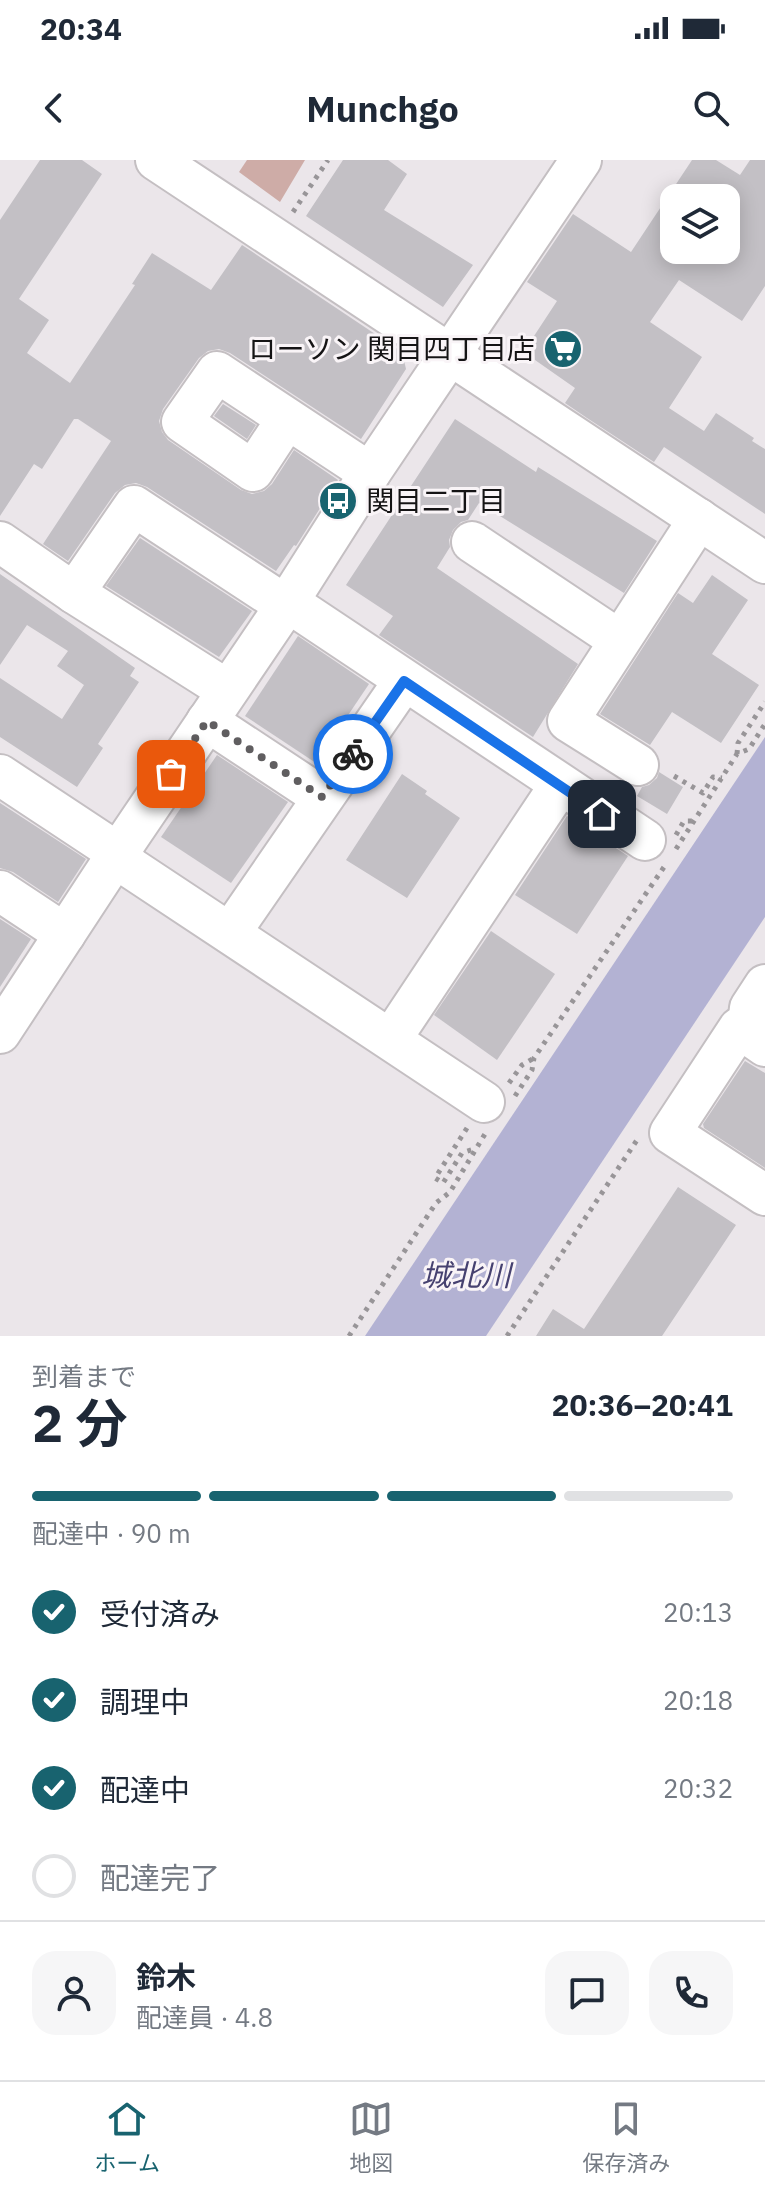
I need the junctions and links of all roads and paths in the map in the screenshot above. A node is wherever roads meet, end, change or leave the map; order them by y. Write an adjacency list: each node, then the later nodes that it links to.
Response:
1 (156, 160): 4 (street)
2 (328, 160): 4 (path)
3 (581, 160): 5 (street)
4 (275, 238): 5 (street)
5 (451, 355): 7 (street); 8 (street)
6 (287, 419): 7 (street)
7 (370, 473): 13 (street)
8 (699, 519): 11 (street); 14 (street)
9 (0, 542): 12 (street)
10 (472, 542): 14 (street)
11 (765, 563)
12 (74, 593): 13 (street); 17 (street)
13 (287, 604): 15 (street); 17 (street)
14 (619, 640): 20 (street)
15 (404, 681): 23 (street); 24 (street)
16 (765, 702): 19 (path)
17 (217, 705): 24 (street); 27 (street)
18 (765, 724): 19 (path)
19 (737, 754): 22 (path)
20 (656, 770): 22 (path)
21 (0, 775): 27 (street)
22 (722, 778): 25 (path)
23 (560, 785): 26 (street); 33 (street)
24 (322, 797): 29 (street)
25 (695, 821): 26 (path); 35 (path)
26 (659, 839)
27 (118, 853): 29 (street); 30 (street)
28 (0, 891): 30 (street)
29 (230, 933): 33 (street)
30 (65, 934): 32 (street)
31 (765, 985): 34 (street)
32 (3, 1023)
33 (391, 1039): 36 (street)
34 (756, 1040): 38 (street)
35 (534, 1058): 36 (path); 36 (path)
36 (498, 1102): 37 (path); 37 (path)
37 (475, 1149): 39 (path)
38 (765, 1195)
39 (349, 1336)

